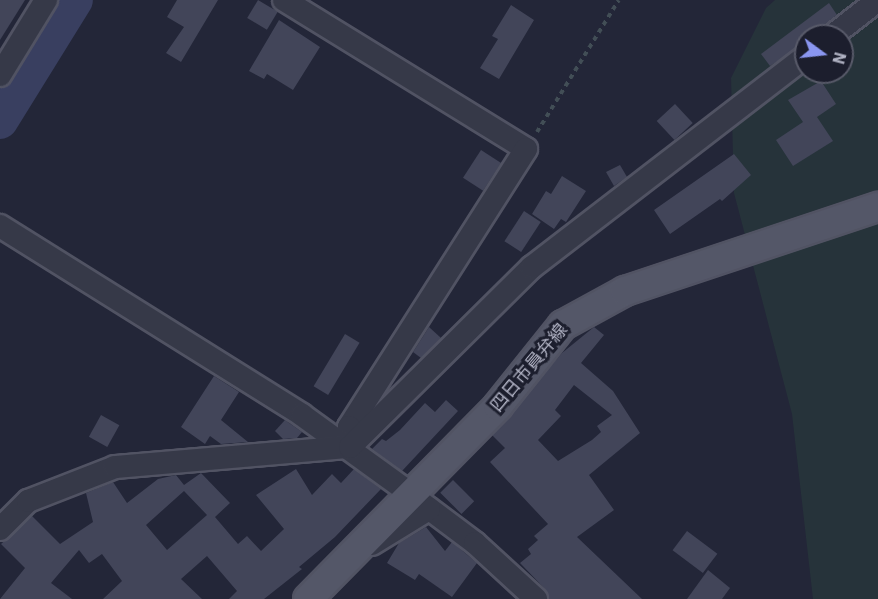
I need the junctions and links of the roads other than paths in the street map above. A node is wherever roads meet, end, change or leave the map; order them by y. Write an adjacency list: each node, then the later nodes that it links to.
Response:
1 (46, 0): 6 (street)
2 (285, 0): 9 (street)
3 (878, 0): 4 (street)
4 (847, 24)
5 (794, 65): 9 (street)
6 (0, 75)
7 (878, 207): 12 (main road, 四日市員弁線)
8 (0, 226): 9 (street)
9 (350, 447): 10 (street); 11 (street)
10 (403, 488)
11 (0, 529)
12 (353, 556): 13 (main road, 四日市員弁線); 14 (street)
13 (308, 599)
14 (536, 599)

